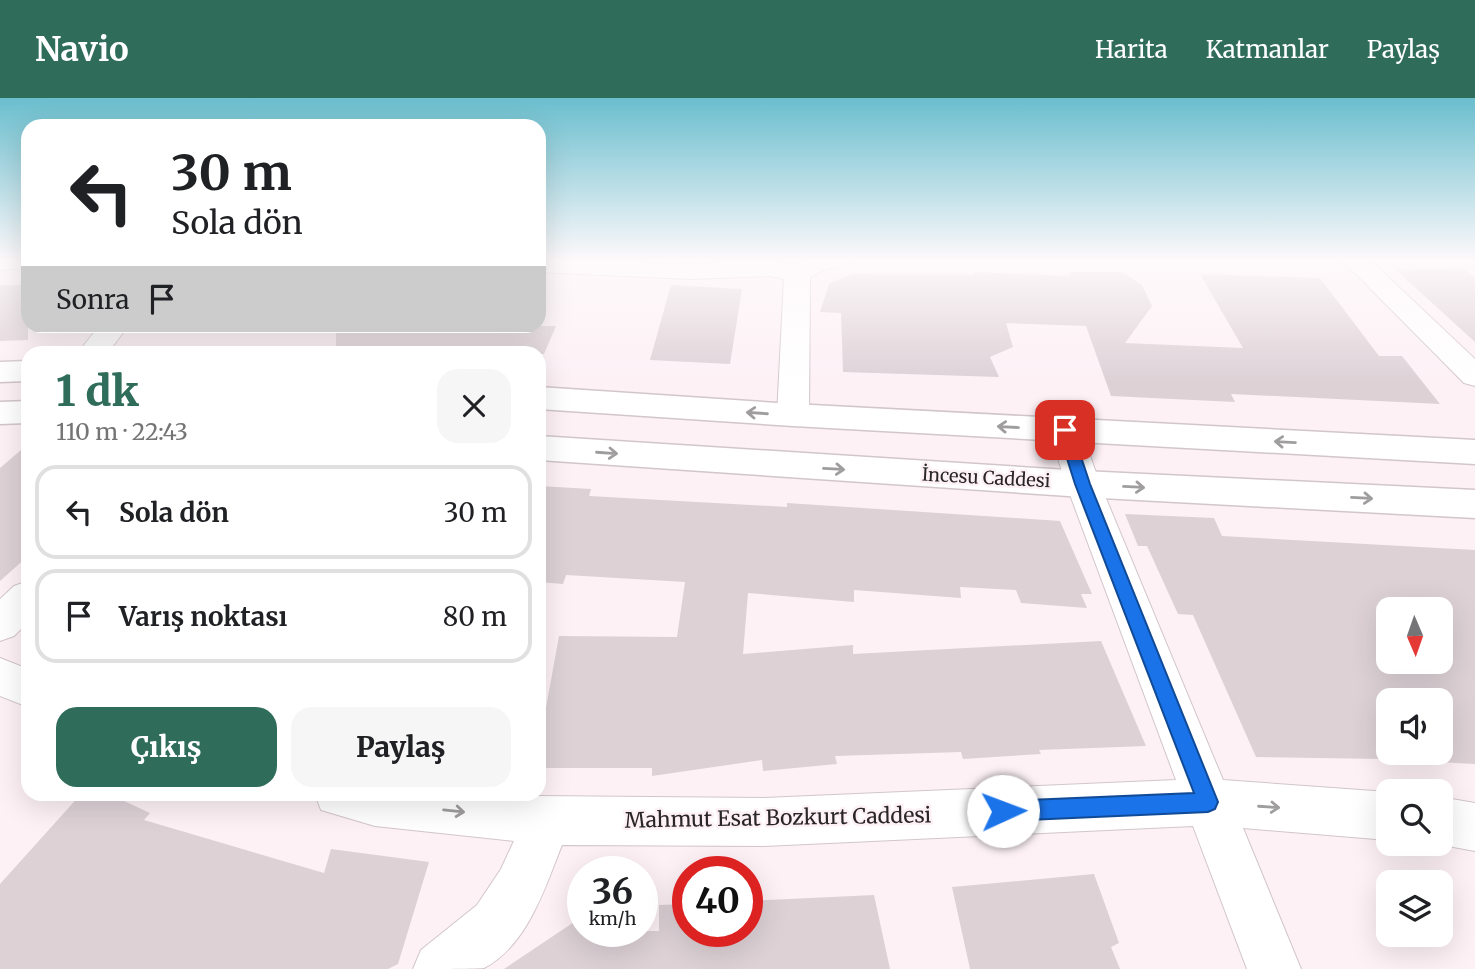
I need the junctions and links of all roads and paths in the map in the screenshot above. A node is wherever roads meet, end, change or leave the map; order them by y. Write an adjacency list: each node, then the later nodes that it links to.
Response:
1 (796, 301): 9 (street)
2 (1397, 301): 5 (street)
3 (21, 371): 4 (main road)
4 (0, 372)
5 (1475, 376)
6 (546, 398): 9 (main road, one-way to 6)
7 (21, 412): 8 (main road)
8 (0, 413)
9 (793, 415): 10 (main road, one-way to 9)
10 (1065, 430): 12 (main road, one-way to 10); 13 (street)
11 (546, 448): 13 (main road, İncesu Caddesi, one-way to 13)
12 (1475, 452)
13 (1083, 484): 14 (main road, İncesu Caddesi, one-way to 14); 20 (street)
14 (1475, 504)
15 (21, 604): 16 (street)
16 (0, 624)
17 (0, 677): 18 (street)
18 (21, 685)
19 (367, 801): 22 (street, Mahmut Esat Bozkurt Caddesi, one-way to 22)
20 (1208, 802): 21 (street, Mahmut Esat Bozkurt Caddesi, one-way to 21); 22 (street, Mahmut Esat Bozkurt Caddesi); 26 (street)
21 (1376, 815)
22 (548, 821): 25 (street)
23 (1453, 823): 24 (street)
24 (1475, 827)
25 (440, 969)
26 (1274, 969)

